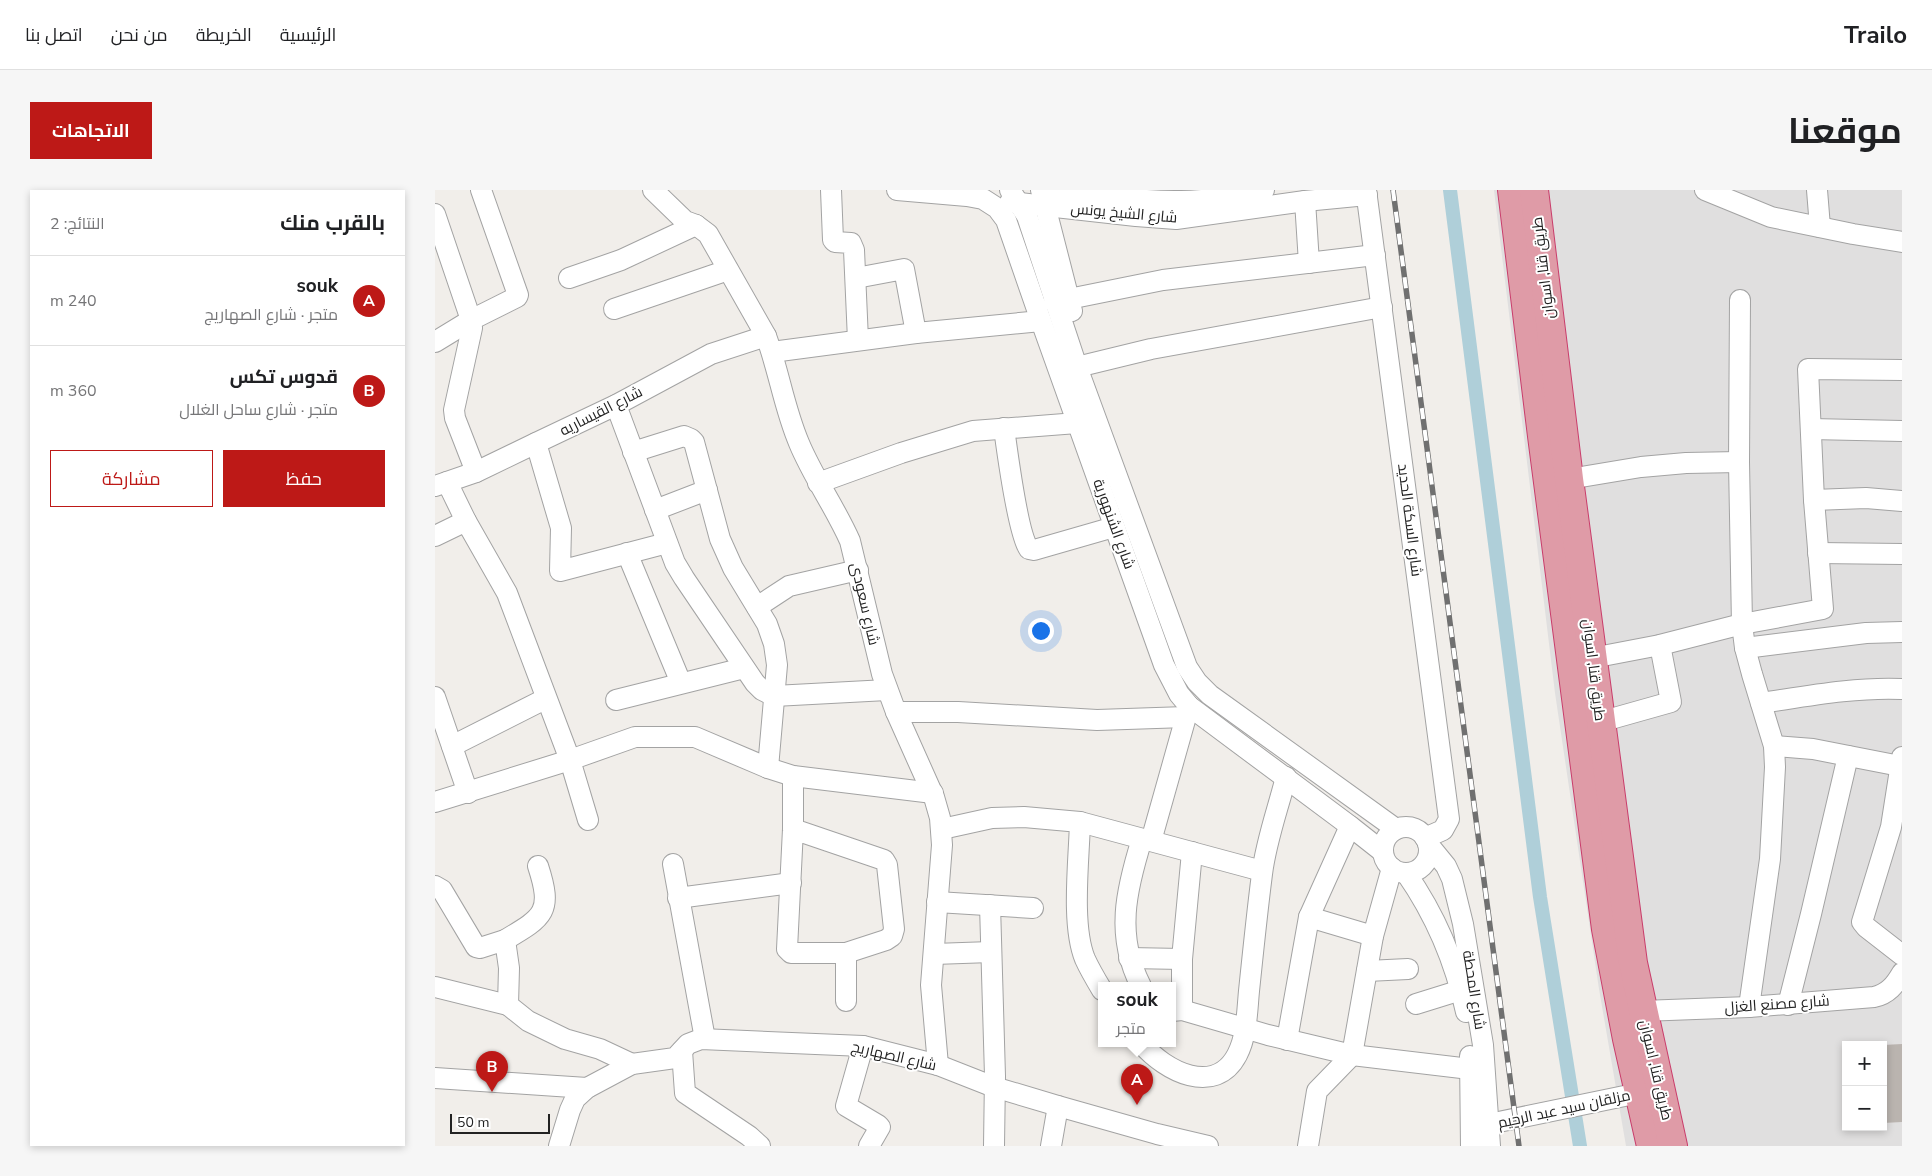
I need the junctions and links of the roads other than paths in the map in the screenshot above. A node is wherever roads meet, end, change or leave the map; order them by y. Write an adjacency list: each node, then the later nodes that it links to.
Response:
1 (481, 190): 30 (street)
2 (653, 190): 18 (street, شارع سعودى)
3 (831, 190): 25 (street)
4 (897, 190): 12 (street)
5 (1063, 190): 13 (street, شارع الشيخ يونس)
6 (1264, 190): 13 (street, شارع الشيخ يونس)
7 (1512, 190): 146 (highway, طريق قنا, اسوان)
8 (1534, 190): 47 (highway, طريق قنا, اسوان)
9 (1705, 190): 19 (street)
10 (1817, 190): 19 (street)
11 (1367, 192): 16 (street, شارع الشيخ يونس); 21 (street, شارع السكة الحديد)
12 (988, 195): 14 (street, شارع الشيخ يونس); 31 (street, شارع الشنهورية)
13 (1160, 196)
14 (1015, 197): 15 (street, شارع الشيخ يونس); 26 (street, شارع الشنهورية)
15 (1043, 198): 16 (street, شارع الشيخ يونس); 26 (street)
16 (1305, 201): 22 (street)
17 (435, 214): 30 (street)
18 (696, 225): 23 (street, شارع سعودى); 24 (street)
19 (1820, 227): 20 (street)
20 (1902, 242)
21 (1375, 255): 22 (street); 28 (street, شارع السكة الحديد)
22 (1309, 263): 26 (street)
23 (728, 270): 29 (street); 35 (street, شارع سعودى)
24 (569, 278)
25 (856, 278): 32 (street); 33 (street)
26 (1062, 300): 36 (street, شارع الشنهورية)
27 (1740, 300): 45 (street)
28 (1382, 308): 36 (street); 98 (street, شارع السكة الحديد)
29 (614, 309)
30 (471, 320): 34 (street); 46 (street)
31 (1041, 321): 32 (street, شارع القيساريه); 39 (street, شارع الشنهورية)
32 (916, 333): 33 (street, شارع القيساريه)
33 (858, 340): 35 (street, شارع القيساريه)
34 (435, 342)
35 (769, 344): 38 (street, شارع القيساريه); 48 (street, شارع سعودى)
36 (1082, 365): 96 (street, شارع الشنهورية)
37 (1902, 370): 41 (street)
38 (616, 405): 43 (street, شارع القيساريه); 44 (street)
39 (1077, 423): 40 (street); 55 (street, شارع الشنهورية)
40 (1004, 428): 48 (street); 55 (street)
41 (1811, 428): 42 (street); 51 (street)
42 (1902, 431)
43 (536, 443): 46 (street, شارع القيساريه); 58 (street)
44 (633, 452): 50 (street); 53 (street)
45 (1739, 462): 47 (street); 63 (street)
46 (476, 472): 49 (street, شارع القيساريه)
47 (1569, 479): 67 (highway, طريق قنا, اسوان)
48 (818, 483): 61 (street, شارع سعودى)
49 (441, 484): 54 (street)
50 (707, 490): 53 (street); 62 (street)
51 (1814, 500): 52 (street); 59 (street)
52 (1902, 500)
53 (655, 510): 57 (street)
54 (466, 521): 56 (street); 74 (street)
55 (1115, 527): 78 (street, شارع الشنهورية)
56 (435, 536)
57 (667, 542): 58 (street); 68 (street)
58 (627, 553): 69 (street)
59 (1819, 553): 60 (street); 63 (street)
60 (1902, 554)
61 (858, 570): 62 (street); 71 (street, شارع سعودى)
62 (757, 607): 72 (street)
63 (1742, 624): 65 (street); 66 (street)
64 (1902, 632): 66 (street)
65 (1660, 645): 67 (street); 79 (street)
66 (1745, 648): 76 (street)
67 (1592, 658): 79 (highway, طريق قنا, اسوان)
68 (744, 668): 69 (street); 72 (street)
69 (681, 683): 75 (street)
70 (1902, 689): 76 (street)
71 (887, 690): 72 (street); 77 (street, شارع سعودى)
72 (774, 696): 84 (street)
73 (435, 697): 80 (street)
74 (545, 699): 80 (street); 83 (street)
75 (616, 700)
76 (1761, 703): 81 (street)
77 (896, 712): 78 (street); 89 (street, شارع سعودى)
78 (1188, 712): 87 (street, شارع الشنهورية); 97 (street)
79 (1600, 722): 132 (highway, طريق قنا, اسوان)
80 (452, 746): 88 (street)
81 (1774, 746): 82 (street); 130 (street)
82 (1848, 756): 85 (street); 129 (street)
83 (569, 760): 84 (street); 88 (street); 91 (street)
84 (768, 768): 86 (street)
85 (1900, 770): 116 (street)
86 (793, 776): 89 (street); 94 (street)
87 (1286, 777): 93 (street, شارع الشنهورية); 103 (street)
88 (468, 793): 90 (street)
89 (933, 793): 95 (street, شارع سعودى)
90 (435, 802)
91 (588, 820)
92 (1080, 822): 95 (street); 97 (street); 122 (street)
93 (1350, 826): 101 (street, شارع الشنهورية); 110 (street)
94 (793, 829): 104 (street); 114 (street)
95 (942, 829): 107 (street, شارع سعودى)
96 (1396, 829): 98 (street); 101 (street)
97 (1146, 840): 99 (street); 117 (street)
98 (1427, 841): 101 (street); 148 (street, شارع المحطة)
99 (1192, 852): 103 (street); 118 (street)
100 (673, 864): 106 (street)
101 (1393, 864): 111 (street); 125 (street, شارع المحطة)
102 (539, 866): 112 (street)
103 (1263, 871): 133 (street)
104 (791, 883): 106 (street); 114 (street)
105 (435, 886): 112 (street)
106 (678, 898): 134 (street)
107 (937, 902): 108 (street); 115 (street, شارع سعودى)
108 (990, 905): 109 (street); 113 (street)
109 (1033, 908)
110 (1309, 917): 111 (street); 135 (street)
111 (1373, 936): 120 (street)
112 (505, 940): 128 (street)
113 (991, 952): 115 (street); 144 (street)
114 (846, 953): 126 (street)
115 (934, 954): 141 (street, شارع سعودى)
116 (1902, 955)
117 (1129, 958): 118 (street); 123 (street)
118 (1181, 958): 131 (street)
119 (1408, 969): 120 (street)
120 (1367, 971): 139 (street)
121 (1902, 973): 129 (street, شارع مصنع الغزل)
122 (1098, 982)
123 (1139, 982)
124 (435, 987): 128 (street)
125 (1461, 990): 127 (street); 142 (street, شارع المحطة)
126 (846, 1001)
127 (1415, 1004)
128 (507, 1005): 140 (street)
129 (1788, 1005): 130 (street, شارع مصنع الغزل)
130 (1749, 1007): 132 (street, شارع مصنع الغزل)
131 (1177, 1010): 133 (street)
132 (1642, 1011): 159 (highway, طريق قنا, اسوان)
133 (1245, 1028): 135 (street); 137 (street)
134 (705, 1039): 136 (street, شارع الصهاريج); 138 (street, شارع الصهاريج)
135 (1287, 1040): 139 (street)
136 (863, 1046): 141 (street, شارع الصهاريج); 151 (street)
137 (1145, 1047)
138 (682, 1051): 140 (street, شارع الصهاريج); 150 (street)
139 (1352, 1055): 142 (street); 155 (street)
140 (632, 1064): 145 (street, شارع الصهاريج)
141 (938, 1065): 144 (street, شارع الصهاريج)
142 (1470, 1070): 156 (street, شارع المحطة)
143 (436, 1083): 145 (street)
144 (994, 1087): 147 (street, شارع الصهاريج); 152 (street)
145 (587, 1088): 149 (street, شارع الصهاريج)
146 (1639, 1093): 148 (street, مزلقان سيد عبد الرحيم); 158 (highway, طريق قنا, اسوان)
147 (1058, 1106): 153 (street); 154 (street, شارع الصهاريج)
148 (1489, 1124): 157 (street, شارع المحطة)
149 (559, 1146)
150 (760, 1146)
151 (869, 1146)
152 (994, 1146)
153 (1051, 1146)
154 (1208, 1146)
155 (1308, 1146)
156 (1471, 1146)
157 (1490, 1146)
158 (1651, 1146)
159 (1673, 1146)

